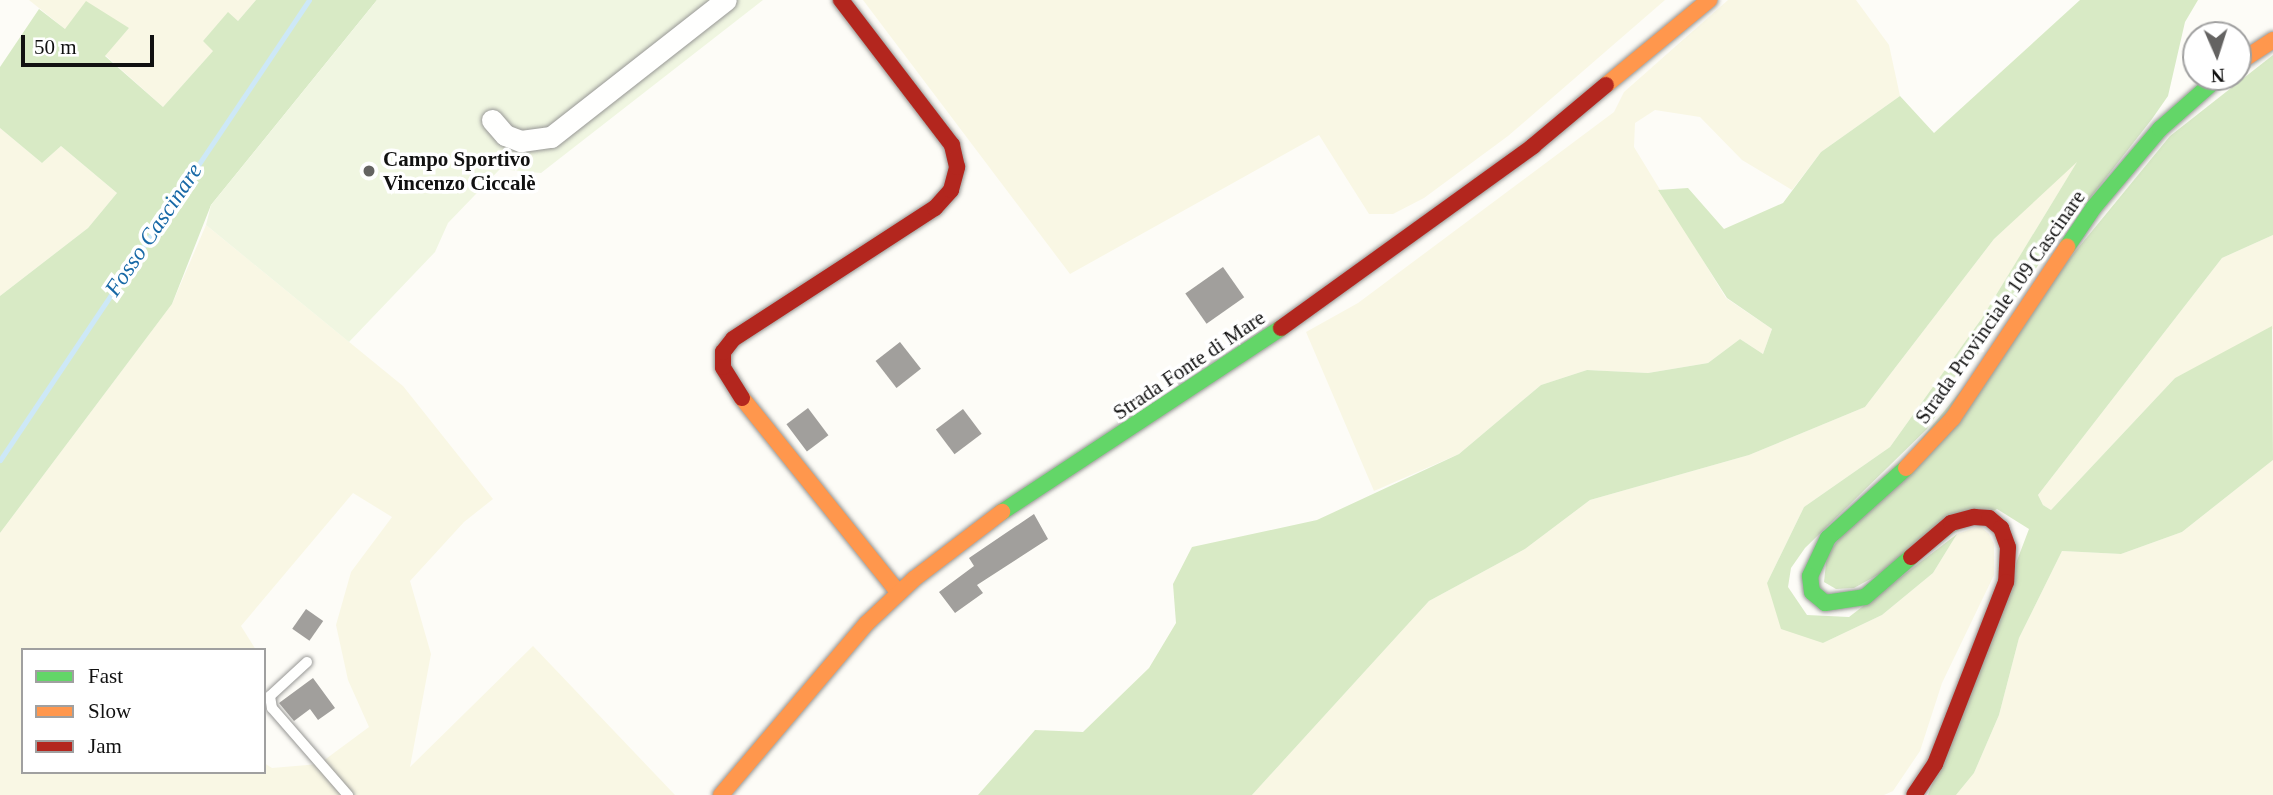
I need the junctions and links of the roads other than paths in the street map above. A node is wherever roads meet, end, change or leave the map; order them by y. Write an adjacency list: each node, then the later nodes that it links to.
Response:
1 (726, 0): 7 (street)
2 (841, 0): 8 (street)
3 (1709, 0): 8 (street, Strada Fonte di Mare)
4 (2273, 40): 5 (street)
5 (2252, 54)
6 (2204, 91): 12 (street, Strada Provinciale 109 Cascinare)
7 (492, 120)
8 (898, 592): 11 (street, Strada Fonte di Mare)
9 (307, 662): 10 (lane)
10 (348, 795)
11 (721, 795)
12 (1914, 795)

